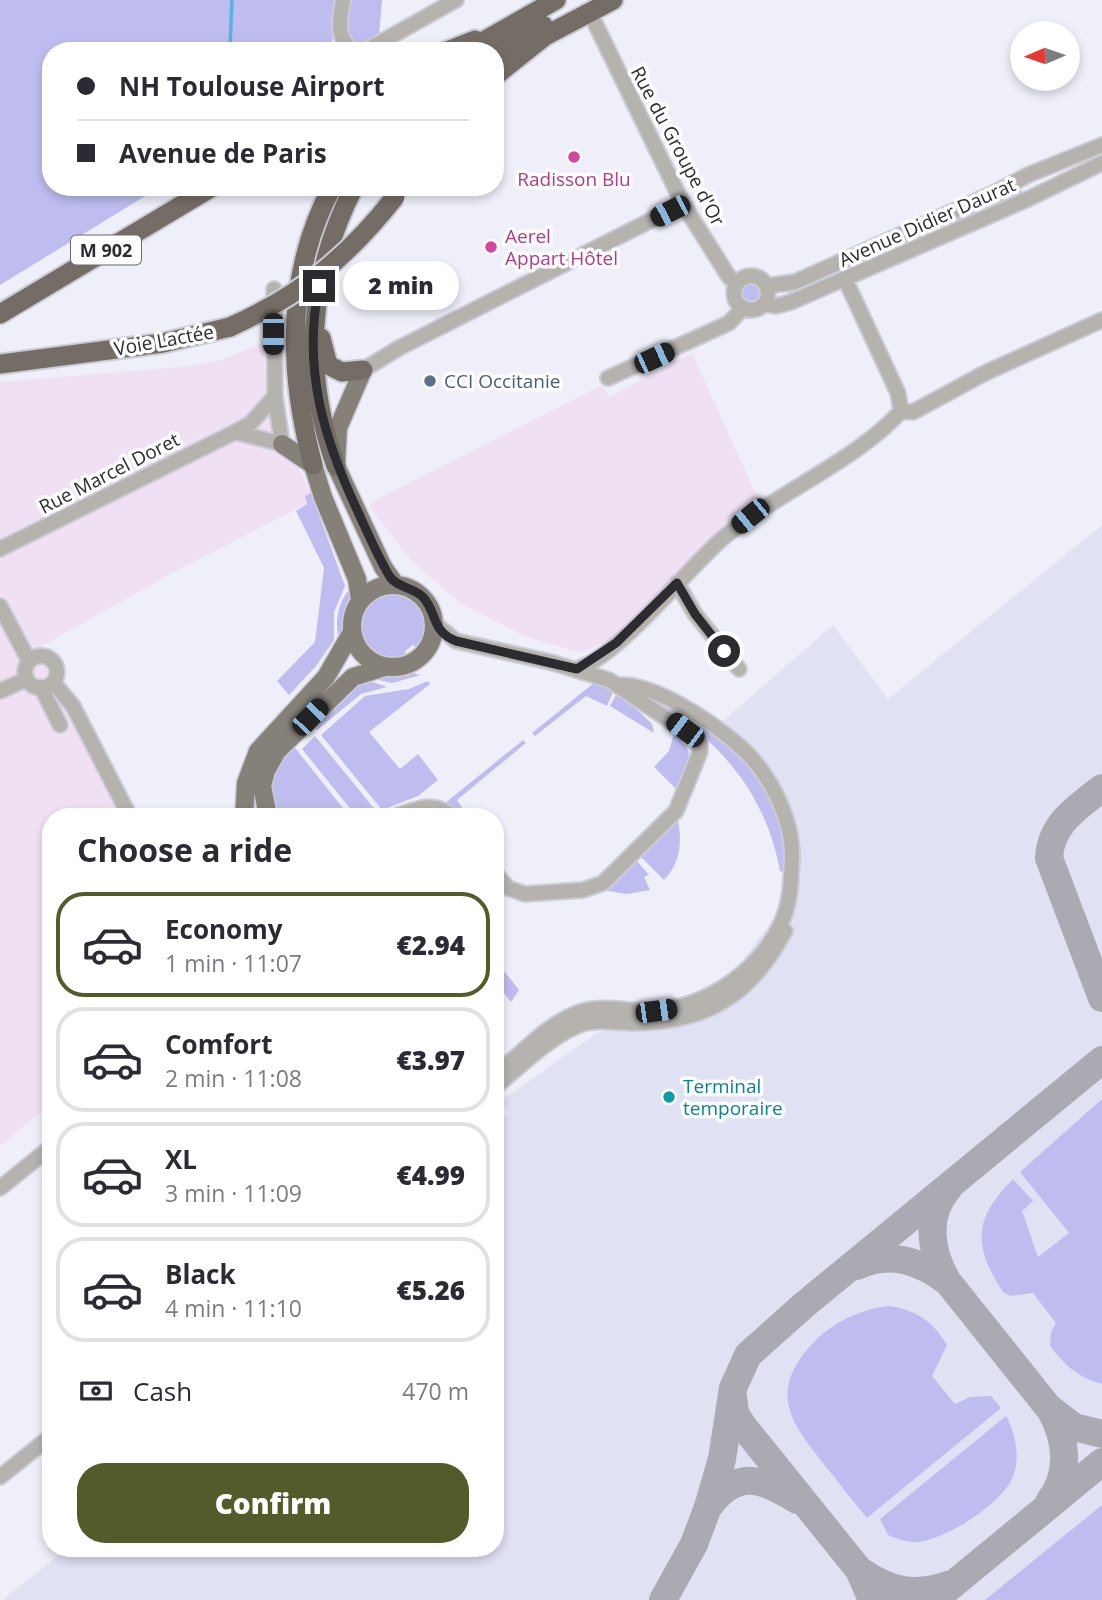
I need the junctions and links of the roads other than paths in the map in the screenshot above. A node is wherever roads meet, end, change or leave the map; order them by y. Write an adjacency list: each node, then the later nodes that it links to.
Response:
1 (343, 0): 7 (street)
2 (456, 0): 8 (street)
3 (556, 0): 9 (highway)
4 (590, 0): 10 (highway)
5 (613, 0): 11 (highway)
6 (594, 21): 18 (street, Rue du Groupe d'Or)
7 (342, 42)
8 (381, 42)
9 (494, 42)
10 (498, 42)
11 (504, 69)
12 (1102, 145): 22 (street, Avenue Didier Daurat)
13 (1102, 163): 19 (street, Avenue Didier Daurat)
14 (197, 196): 26 (highway, M 902)
15 (328, 196): 35 (highway)
16 (350, 196): 21 (highway)
17 (396, 196): 28 (highway, Voie Lactée, bridge)
18 (683, 204): 20 (street, Rue du Groupe d'Or); 29 (street)
19 (845, 279): 24 (street, Avenue Didier Daurat); 32 (street)
20 (737, 284): 22 (street); 25 (street)
21 (319, 286): 29 (highway); 36 (highway)
22 (766, 286): 24 (street)
23 (274, 289): 31 (street)
24 (764, 304): 25 (street)
25 (743, 308): 30 (street)
26 (0, 314)
27 (1102, 320): 32 (street)
28 (0, 364)
29 (363, 370): 36 (main road)
30 (608, 378)
31 (275, 396): 33 (street, Rue Marcel Doret); 34 (street)
32 (901, 411): 38 (street)
33 (235, 432): 34 (street); 37 (street, Rue Marcel Doret)
34 (282, 444): 35 (main road)
35 (313, 465): 40 (main road)
36 (336, 466): 39 (main road)
37 (0, 549)
38 (677, 583): 46 (street); 47 (street)
39 (395, 584): 40 (main road); 42 (main road)
40 (360, 600): 43 (main road)
41 (0, 606): 44 (street)
42 (435, 624): 45 (main road); 46 (street)
43 (352, 632): 45 (main road); 54 (main road)
44 (29, 661): 48 (street); 49 (street)
45 (385, 667): 55 (main road)
46 (577, 669): 50 (street)
47 (739, 669)
48 (27, 679): 49 (street); 51 (street)
49 (47, 685): 52 (street); 53 (street)
50 (620, 685): 58 (street); 59 (street)
51 (0, 691)
52 (60, 725)
53 (125, 808)
54 (245, 808)
55 (265, 808)
56 (423, 808): 57 (street)
57 (441, 808)
58 (792, 849): 60 (street); 61 (street)
59 (504, 883)
60 (504, 1068)
61 (504, 1080)
62 (42, 1154): 63 (street)
63 (0, 1188)
64 (42, 1443): 65 (street)
65 (0, 1477)

